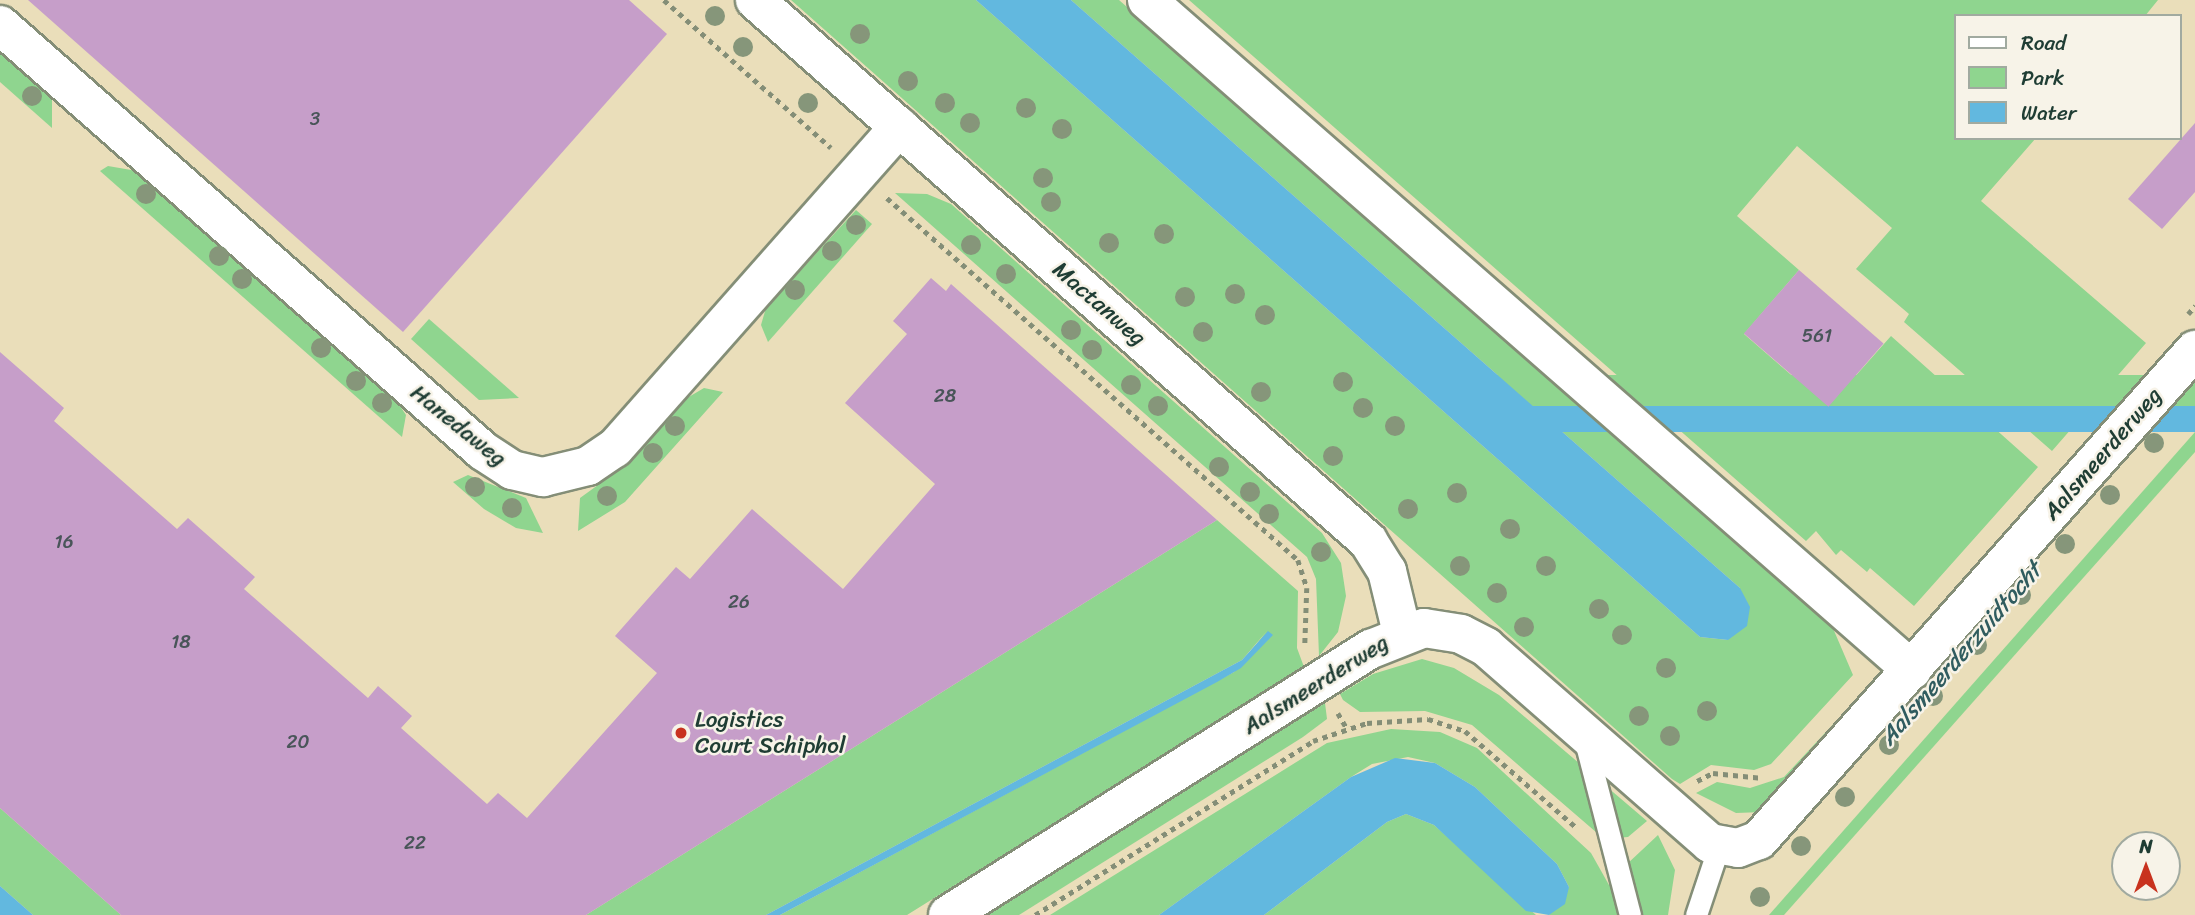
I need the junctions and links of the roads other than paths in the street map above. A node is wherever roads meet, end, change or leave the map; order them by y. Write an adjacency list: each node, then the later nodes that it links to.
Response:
1 (755, 0): 4 (street, Mactanweg)
2 (1147, 0): 7 (street)
3 (0, 25): 4 (street, Hanedaweg)
4 (899, 127): 6 (street, Mactanweg)
5 (2195, 350): 7 (street, Aalsmeerderweg)
6 (1402, 633): 8 (street, Aalsmeerderweg); 10 (street, Aalsmeerderweg)
7 (1912, 670): 9 (street, Aalsmeerderweg)
8 (1583, 732): 9 (street, Aalsmeerderweg); 11 (lane)
9 (1718, 846): 12 (lane)
10 (948, 915)
11 (1630, 915)
12 (1696, 915)

